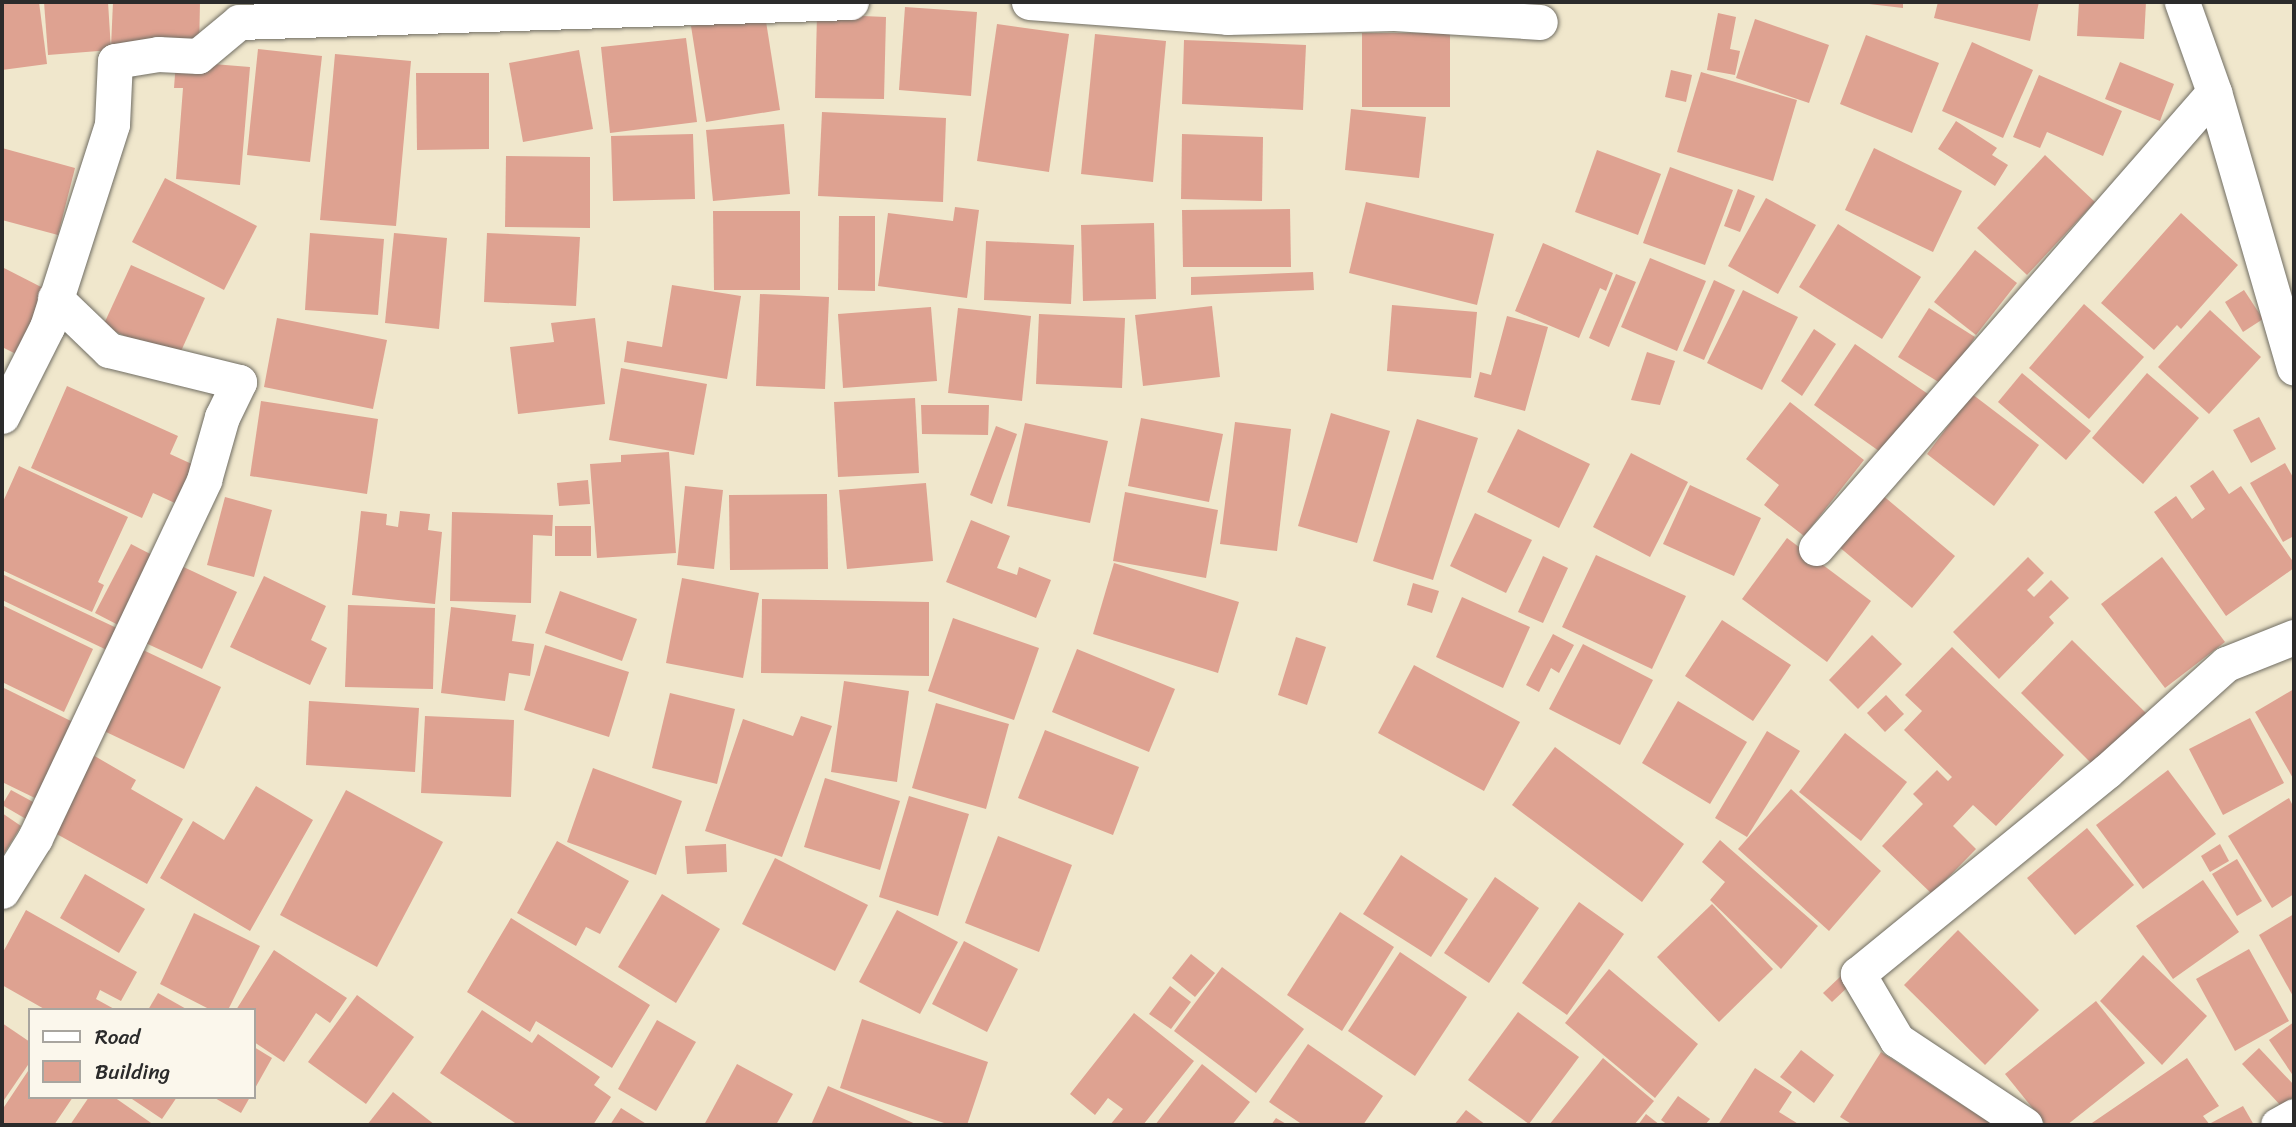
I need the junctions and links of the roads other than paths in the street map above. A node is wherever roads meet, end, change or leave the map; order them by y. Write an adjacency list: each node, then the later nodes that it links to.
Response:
1 (851, 2): 6 (street)
2 (1029, 2): 4 (street)
3 (2182, 2): 5 (street)
4 (1540, 22)
5 (2214, 92): 7 (street); 9 (street)
6 (55, 298): 8 (street); 11 (street)
7 (2294, 368)
8 (2, 416)
9 (1816, 548)
10 (2294, 637): 13 (street)
11 (2, 891)
12 (2294, 1116): 14 (street)
13 (2025, 1125)
14 (2278, 1125)

